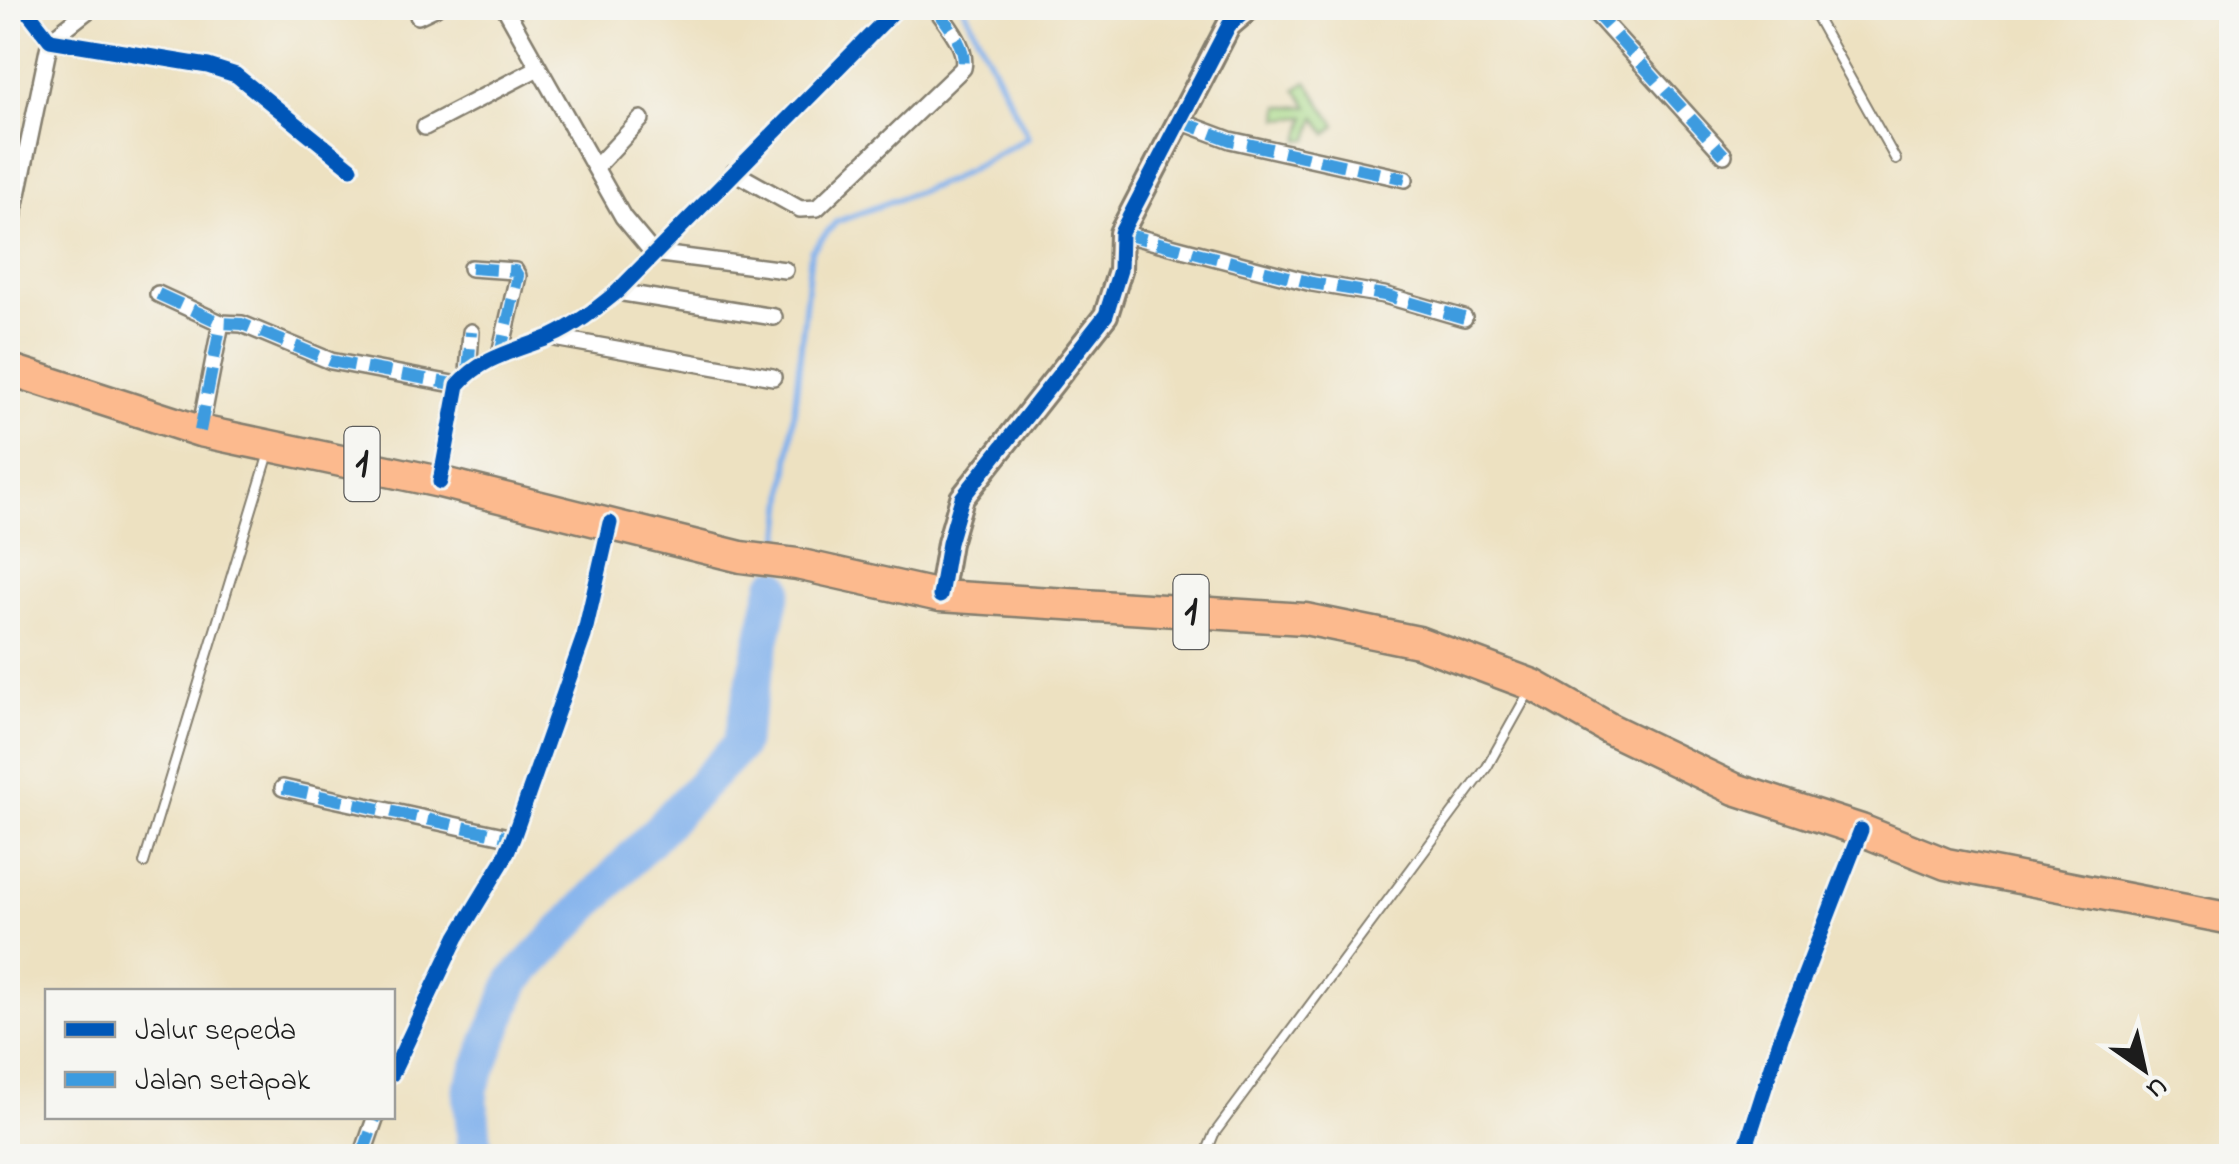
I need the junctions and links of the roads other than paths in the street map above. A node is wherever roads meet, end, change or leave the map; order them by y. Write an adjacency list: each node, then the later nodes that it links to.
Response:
1 (25, 8): 11 (street)
2 (91, 8): 11 (street)
3 (435, 8): 10 (street)
4 (505, 8): 12 (street)
5 (897, 8): 20 (street)
6 (936, 8): 20 (street)
7 (1249, 8): 14 (street)
8 (1591, 8): 16 (street)
9 (1811, 8): 17 (lane)
10 (418, 16)
11 (50, 40): 18 (street); 23 (street)
12 (538, 68): 15 (street); 19 (street)
13 (642, 118): 19 (street)
14 (1177, 120): 21 (street); 22 (street)
15 (426, 127)
16 (1724, 155)
17 (1896, 160)
18 (351, 168)
19 (596, 168): 24 (street)
20 (734, 172): 24 (street)
21 (1406, 179)
22 (1120, 233): 30 (street); 42 (street)
23 (8, 243)
24 (653, 253): 26 (street); 27 (street)
25 (471, 268): 34 (street)
26 (786, 270)
27 (617, 292): 29 (street); 33 (street)
28 (158, 294): 31 (street)
29 (774, 318)
30 (1464, 318)
31 (222, 323): 37 (street); 38 (street)
32 (471, 332): 37 (street)
33 (549, 337): 34 (street); 36 (street)
34 (500, 354): 37 (street)
35 (8, 369): 38 (highway, 1)
36 (773, 377)
37 (463, 379): 40 (street)
38 (200, 431): 39 (highway, 1)
39 (272, 444): 40 (highway, 1); 47 (lane)
40 (440, 482): 41 (highway, 1)
41 (610, 523): 42 (highway, 1); 46 (street)
42 (940, 596): 43 (highway, 1)
43 (1533, 685): 45 (highway, 1); 52 (lane)
44 (283, 788): 46 (street)
45 (1861, 830): 48 (highway, 1); 53 (street)
46 (513, 838): 49 (street)
47 (144, 863)
48 (2232, 919)
49 (395, 1068)
50 (375, 1119): 51 (street)
51 (362, 1156)
52 (1205, 1156)
53 (1743, 1156)

